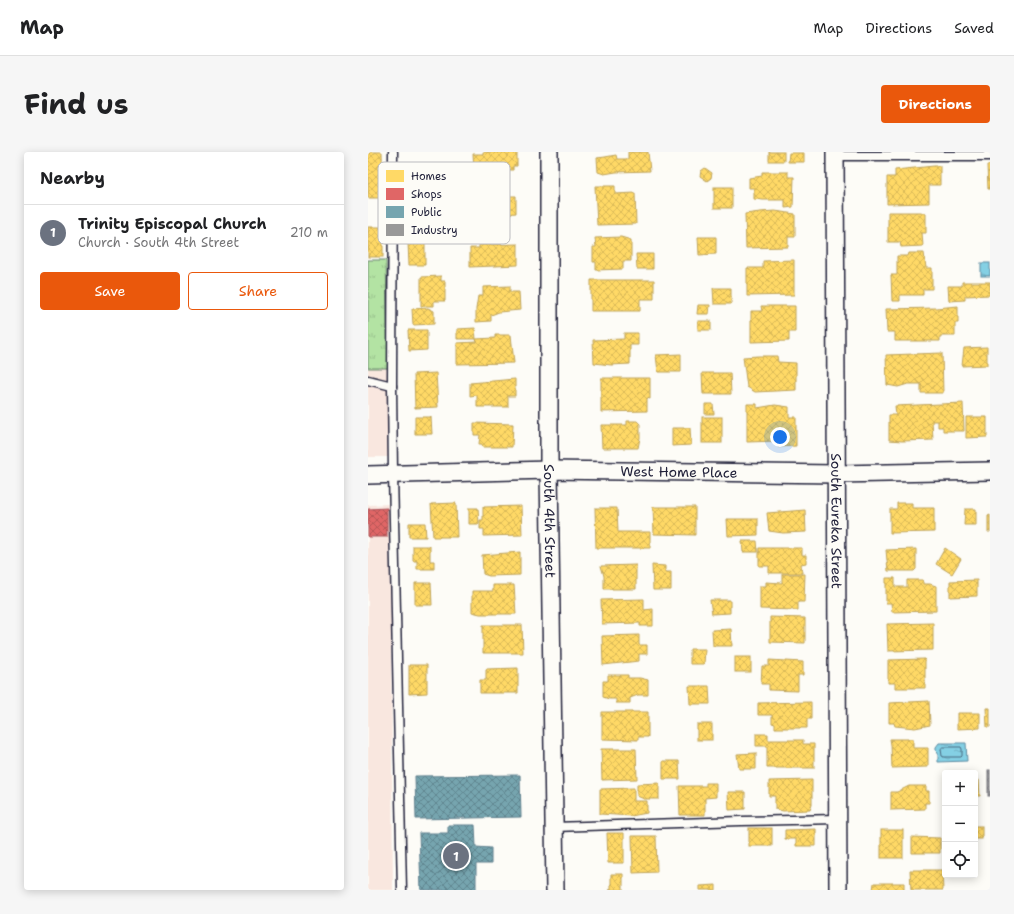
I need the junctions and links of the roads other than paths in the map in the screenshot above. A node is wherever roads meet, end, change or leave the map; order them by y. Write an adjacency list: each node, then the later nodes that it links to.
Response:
1 (393, 152): 5 (lane)
2 (549, 152): 9 (street, South 4th Street)
3 (835, 154): 4 (lane); 12 (street, South Eureka Street)
4 (990, 156)
5 (393, 162)
6 (393, 244): 8 (lane)
7 (368, 380): 8 (lane)
8 (392, 386): 11 (lane)
9 (549, 470): 11 (street, West Home Place); 12 (street, West Home Place); 15 (street, South 4th Street)
10 (990, 471): 12 (street, West Home Place)
11 (393, 474): 13 (street, West Home Place); 16 (lane)
12 (837, 474): 14 (street, South Eureka Street)
13 (368, 475)
14 (838, 819): 15 (lane); 18 (street, South Eureka Street)
15 (554, 827): 17 (street, South 4th Street)
16 (402, 890)
17 (555, 890)
18 (838, 890)

